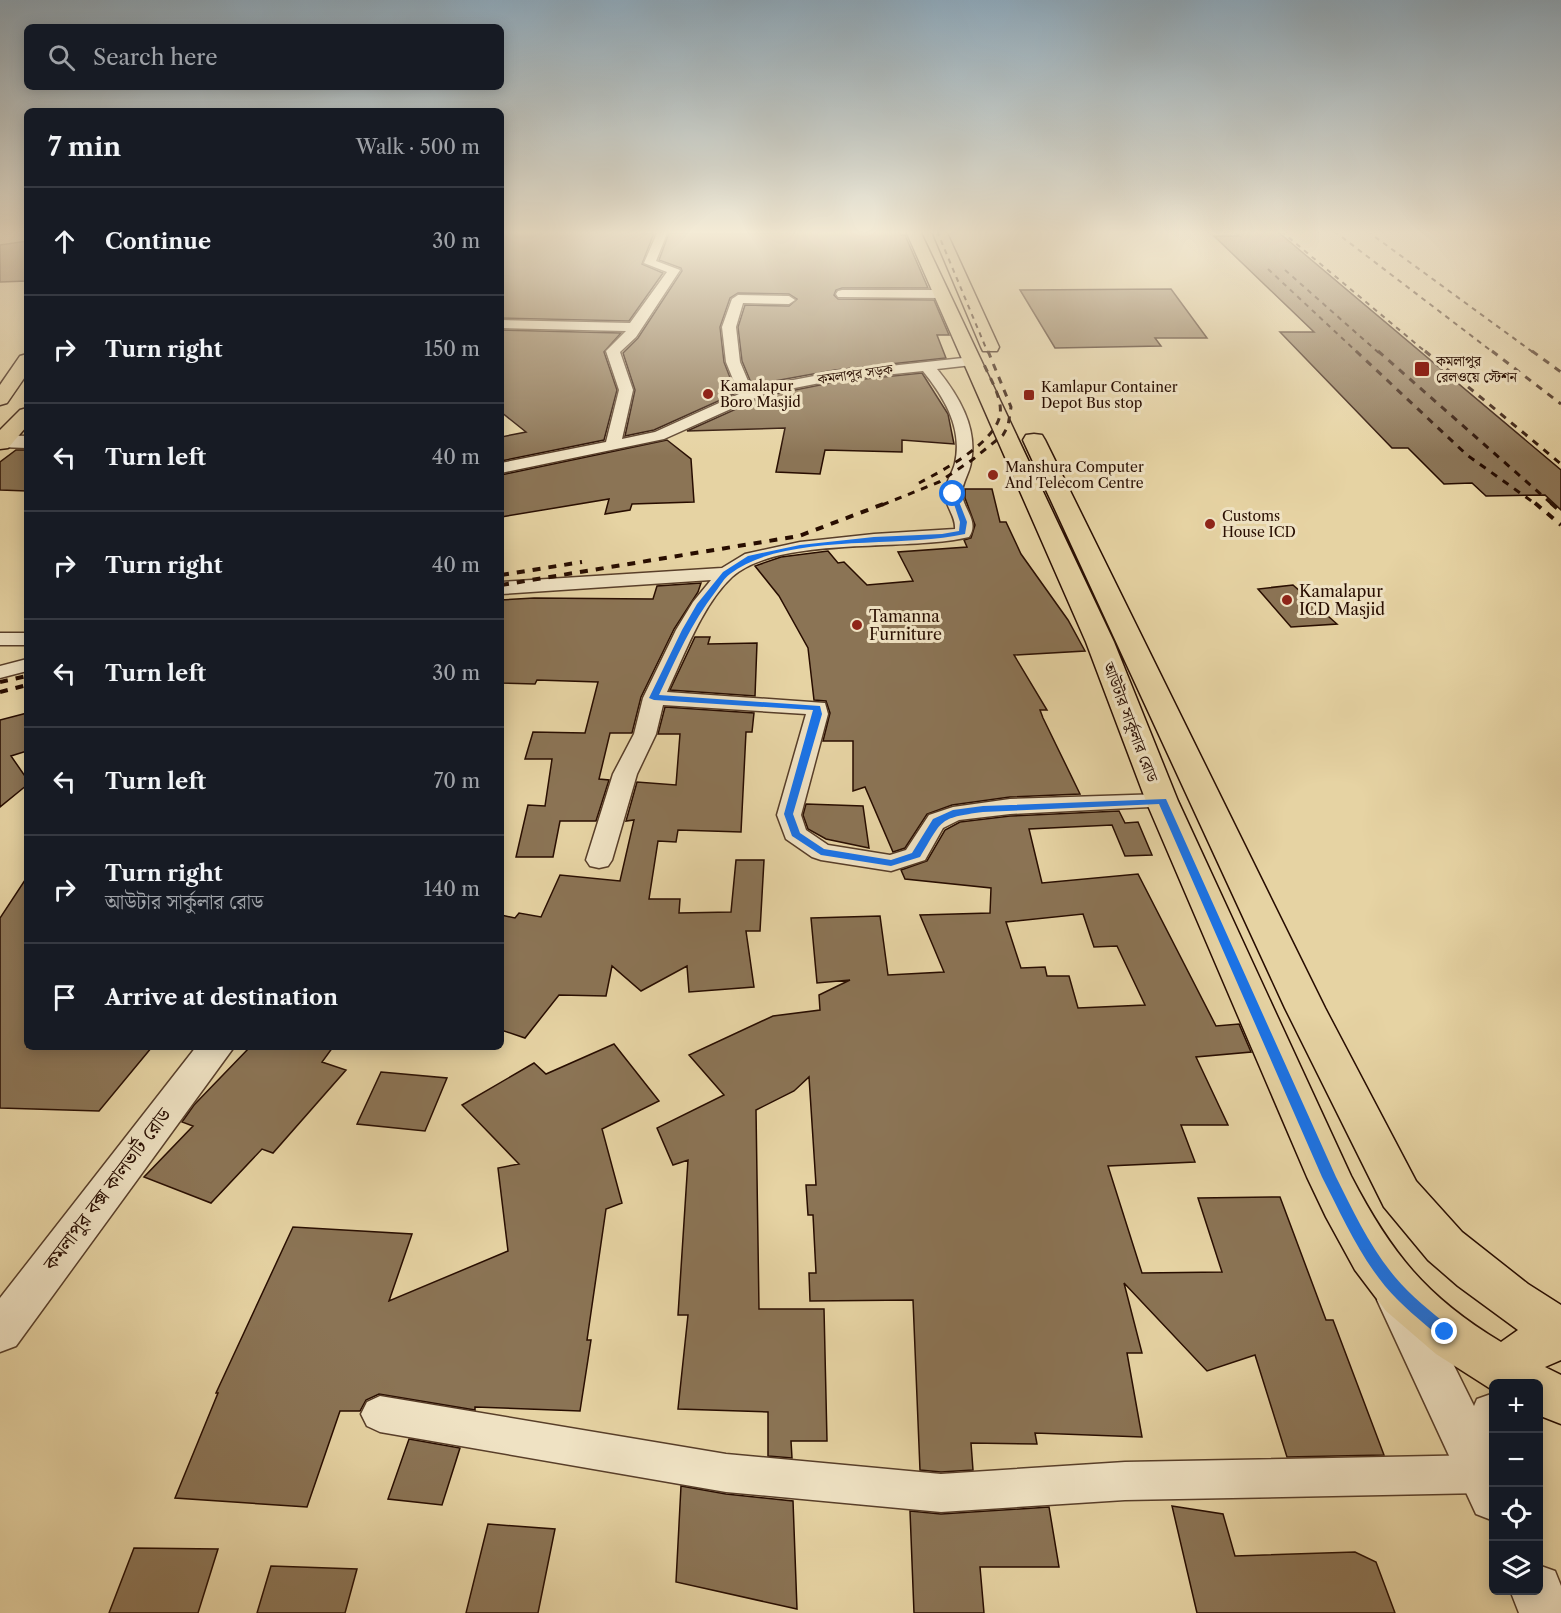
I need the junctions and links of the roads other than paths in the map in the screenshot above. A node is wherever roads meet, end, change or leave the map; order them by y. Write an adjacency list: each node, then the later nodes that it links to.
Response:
1 (649, 306): 6 (street)
2 (735, 306): 10 (street)
3 (946, 306): 7 (main road, আউটার সার্কুলার রোড)
4 (972, 306): 28 (main road, আউটার সার্কুলার রোড)
5 (504, 324): 6 (street)
6 (634, 327): 15 (street)
7 (972, 361): 9 (street, কমলাপুর সড়ক); 24 (main road, আউটার সার্কুলার রোড)
8 (24, 364): 11 (main road)
9 (926, 365): 10 (street, কমলাপুর সড়ক); 17 (street)
10 (747, 394): 15 (street, কমলাপুর সড়ক)
11 (0, 399)
12 (24, 417): 13 (main road)
13 (1, 442): 14 (street)
14 (24, 442)
15 (613, 445): 16 (street, কমলাপুর সড়ক)
16 (504, 467)
17 (726, 573): 18 (street); 23 (street)
18 (504, 588)
19 (0, 639): 20 (street)
20 (24, 639)
21 (24, 666): 22 (street)
22 (0, 672)
23 (654, 698): 24 (street); 25 (street)
24 (1162, 801): 27 (main road, আউটার সার্কুলার রোড)
25 (599, 860)
26 (214, 1050): 29 (street, কমলাপুর বক্স কালভার্ট রোড)
27 (1390, 1281): 31 (main road, আউটার সার্কুলার রোড); 39 (street)
28 (1561, 1331)
29 (0, 1332)
30 (1561, 1338): 32 (main road)
31 (1506, 1379)
32 (1519, 1379)
33 (1543, 1395): 34 (main road, আউটার সার্কুলার রোড)
34 (1561, 1400)
35 (1543, 1405): 37 (street)
36 (380, 1414): 39 (street)
37 (1561, 1417)
38 (1505, 1433): 39 (street)
39 (1488, 1485)
40 (1538, 1595): 41 (street)
41 (1546, 1613)

